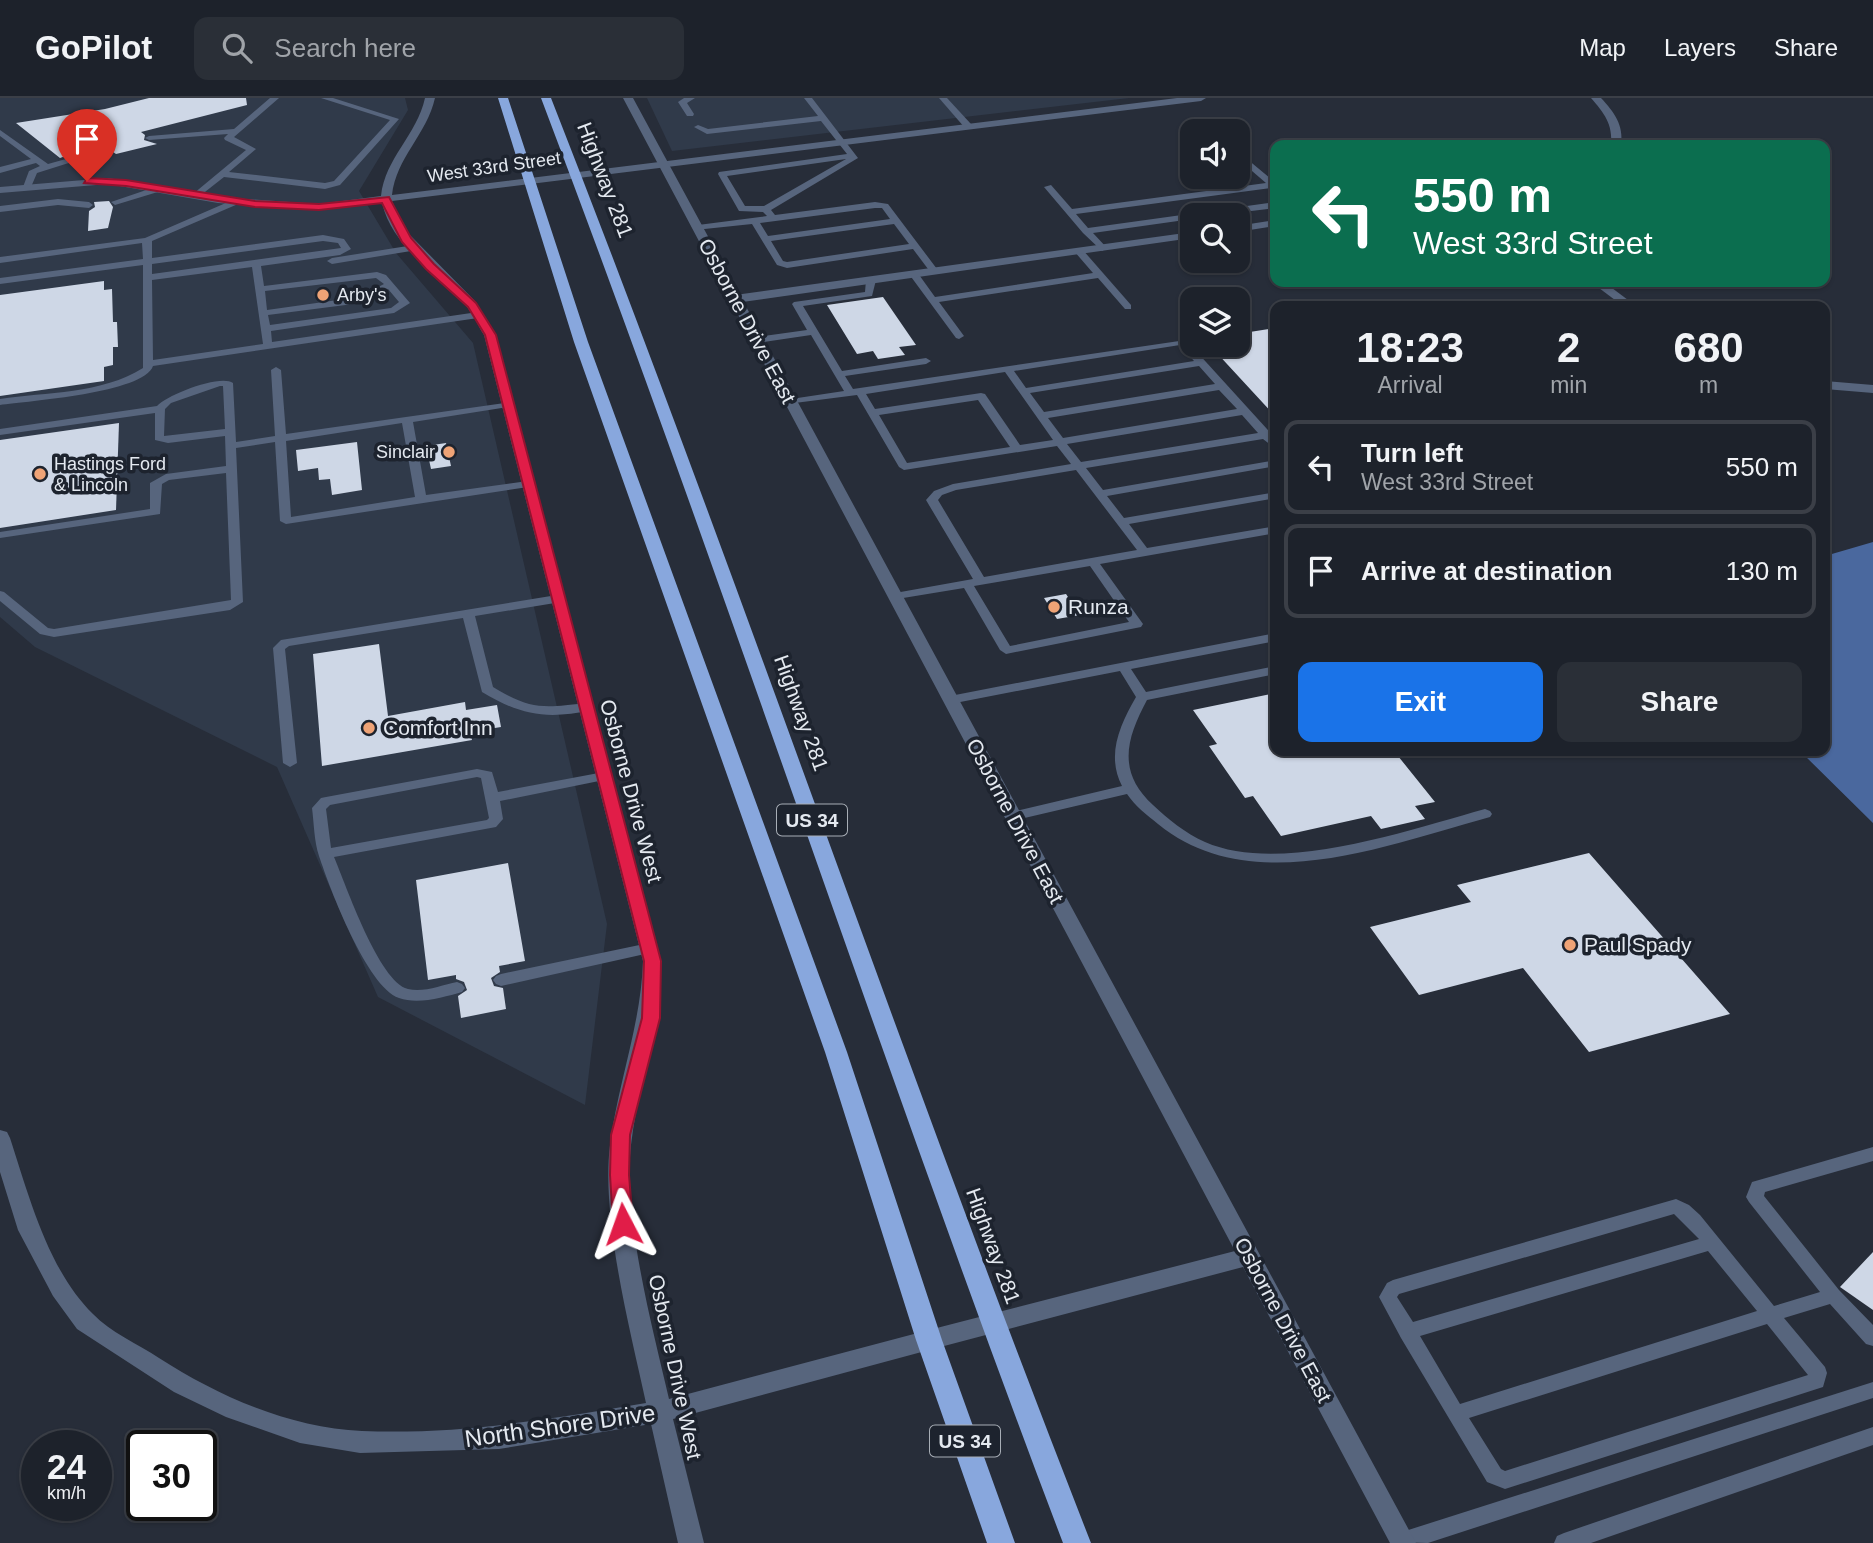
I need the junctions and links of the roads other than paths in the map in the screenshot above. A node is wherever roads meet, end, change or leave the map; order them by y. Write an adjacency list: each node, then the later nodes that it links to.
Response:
1 (275, 98): 16 (lane)
2 (325, 98): 27 (lane)
3 (430, 98): 37 (street)
4 (503, 98): 29 (highway, US 34)
5 (547, 98): 28 (highway, Highway 281 / US 34)
6 (628, 98): 24 (street, Osborne Drive East)
7 (691, 98): 12 (lane)
8 (808, 98): 13 (lane)
9 (943, 98): 14 (lane)
10 (1201, 98): 14 (street, West 33rd Street)
11 (1596, 98): 19 (street)
12 (690, 114)
13 (823, 118): 15 (lane); 20 (lane)
14 (968, 126): 20 (street, West 33rd Street)
15 (698, 127)
16 (234, 131): 18 (lane); 27 (lane)
17 (0, 132): 23 (lane)
18 (149, 138)
19 (1617, 140)
20 (841, 142): 22 (lane); 24 (street, West 33rd Street)
21 (109, 149): 23 (lane)
22 (852, 156): 44 (lane); 44 (lane)
23 (41, 163): 26 (lane); 31 (lane)
24 (663, 163): 28 (street, West 33rd Street); 52 (street, Osborne Drive East)
25 (1250, 165): 30 (lane)
26 (0, 170)
27 (222, 174): 36 (lane)
28 (575, 174): 29 (street, West 33rd Street); 151 (highway, Highway 281 / US 34)
29 (530, 180): 37 (street, West 33rd Street); 153 (highway, US 34)
30 (1270, 182)
31 (27, 187): 34 (street, West 33rd Street); 35 (street, West 33rd Street)
32 (1048, 187): 45 (lane)
33 (1270, 187): 45 (lane)
34 (158, 189): 36 (street, West 33rd Street); 38 (lane)
35 (0, 190)
36 (196, 195): 39 (street, West 33rd Street)
37 (385, 200): 39 (street, West 33rd Street); 58 (street, Osborne Drive West)
38 (114, 202)
39 (235, 202): 56 (lane)
40 (89, 205): 43 (lane)
41 (1270, 206): 42 (lane)
42 (1250, 208)
43 (0, 209)
44 (766, 209): 46 (lane)
45 (1070, 212): 53 (lane)
46 (772, 218): 48 (lane); 49 (lane)
47 (1180, 218): 53 (lane)
48 (895, 220): 55 (lane); 57 (lane)
49 (755, 221): 52 (lane); 55 (lane)
50 (1270, 224): 51 (street)
51 (1250, 227)
52 (698, 228): 73 (street, Osborne Drive East)
53 (1086, 231): 59 (lane)
54 (1180, 237): 59 (street)
55 (766, 239): 57 (lane)
56 (147, 240): 61 (lane); 62 (lane)
57 (916, 246): 64 (lane)
58 (414, 248): 63 (lane); 78 (street, Osborne Drive West)
59 (1102, 248): 60 (street)
60 (1079, 251): 64 (street); 66 (lane)
61 (0, 260)
62 (147, 261): 63 (lane); 67 (lane); 69 (lane)
63 (257, 268): 67 (lane); 72 (lane)
64 (934, 271): 65 (street)
65 (914, 274): 68 (street); 74 (lane)
66 (1100, 275): 74 (lane); 76 (lane)
67 (146, 278): 86 (lane)
68 (871, 280): 73 (street); 80 (lane)
69 (0, 281)
70 (389, 285): 72 (lane); 77 (lane); 79 (lane)
71 (1604, 287): 75 (street)
72 (260, 289): 77 (lane)
73 (736, 299): 82 (street, Osborne Drive East)
74 (933, 300): 81 (lane)
75 (1623, 301)
76 (1128, 307)
77 (263, 313): 79 (lane)
78 (478, 315): 83 (lane); 97 (street, Osborne Drive West)
79 (265, 329): 83 (lane)
80 (813, 332): 82 (lane); 89 (lane)
81 (959, 336)
82 (757, 340): 96 (street, Osborne Drive East)
83 (268, 346): 86 (lane)
84 (926, 361): 89 (lane)
85 (1201, 363): 87 (lane); 91 (lane); 93 (lane)
86 (149, 364): 95 (lane)
87 (1007, 369): 93 (lane); 94 (lane)
88 (276, 370): 106 (lane)
89 (839, 374): 94 (lane)
90 (1830, 385): 92 (street)
91 (1222, 386): 99 (lane); 101 (lane)
92 (1873, 389)
93 (1024, 391): 101 (lane)
94 (855, 392): 96 (lane); 100 (lane)
95 (0, 402)
96 (791, 402): 126 (street, Osborne Drive East)
97 (508, 404): 102 (lane); 114 (street, Osborne Drive West)
98 (160, 409): 103 (lane); 104 (lane); 104 (lane)
99 (1245, 411): 105 (lane); 108 (lane)
100 (873, 413): 110 (lane); 110 (lane)
101 (1041, 416): 108 (lane)
102 (407, 419): 106 (lane); 117 (lane)
103 (0, 432)
104 (230, 432): 109 (lane)
105 (1266, 435): 107 (lane); 112 (lane)
106 (282, 439): 109 (lane); 117 (lane)
107 (1270, 439)
108 (1060, 442): 110 (lane); 112 (lane)
109 (231, 446): 113 (lane)
110 (1017, 449)
111 (1270, 464): 115 (lane)
112 (1079, 466): 115 (lane); 123 (lane)
113 (232, 469): 120 (lane); 125 (lane)
114 (527, 484): 117 (lane); 127 (street, Osborne Drive West)
115 (1100, 494): 118 (lane)
116 (1270, 496): 118 (lane)
117 (421, 499)
118 (1122, 522): 121 (lane)
119 (1270, 529): 121 (lane)
120 (0, 535)
121 (1144, 552): 122 (lane)
122 (1093, 562): 123 (lane); 124 (lane)
123 (981, 582): 124 (lane)
124 (967, 584): 126 (lane)
125 (0, 595)
126 (895, 597): 133 (street, Osborne Drive East)
127 (557, 599): 128 (lane); 134 (street, Osborne Drive West)
128 (468, 614): 134 (lane); 135 (lane)
129 (1270, 638): 130 (lane)
130 (1123, 666): 132 (lane); 133 (lane)
131 (1270, 671): 132 (lane)
132 (1142, 697): 137 (lane)
133 (950, 700): 140 (street, Osborne Drive East)
134 (586, 708): 136 (street, Osborne Drive West)
135 (290, 763)
136 (604, 776): 138 (lane); 142 (street, Osborne Drive West)
137 (1130, 789): 139 (lane); 140 (lane)
138 (493, 798): 141 (lane); 141 (lane)
139 (1485, 814)
140 (1012, 816): 148 (street, Osborne Drive East)
141 (325, 854): 144 (lane)
142 (649, 948): 143 (lane); 156 (street, Osborne Drive West)
143 (501, 980)
144 (457, 988)
145 (0, 1138): 156 (street, North Shore Drive)
146 (1873, 1154): 149 (lane)
147 (1711, 1242): 150 (lane); 152 (lane); 152 (lane)
148 (1249, 1256): 151 (street, North Shore Drive); 162 (street, Osborne Drive East)
149 (1833, 1295): 150 (lane); 154 (lane)
150 (1771, 1315): 157 (lane); 157 (lane)
151 (992, 1323): 153 (street, North Shore Drive); 161 (highway, Highway 281 / US 34)
152 (1407, 1332): 157 (lane)
153 (929, 1339): 156 (street, North Shore Drive); 160 (highway, US 34)
154 (1873, 1339)
155 (1873, 1390): 162 (lane)
156 (658, 1412): 159 (street, Osborne Drive West)
157 (1456, 1414)
158 (1873, 1436): 163 (lane)
159 (691, 1543)
160 (1001, 1543)
161 (1077, 1543)
162 (1403, 1543)
163 (1564, 1543)

